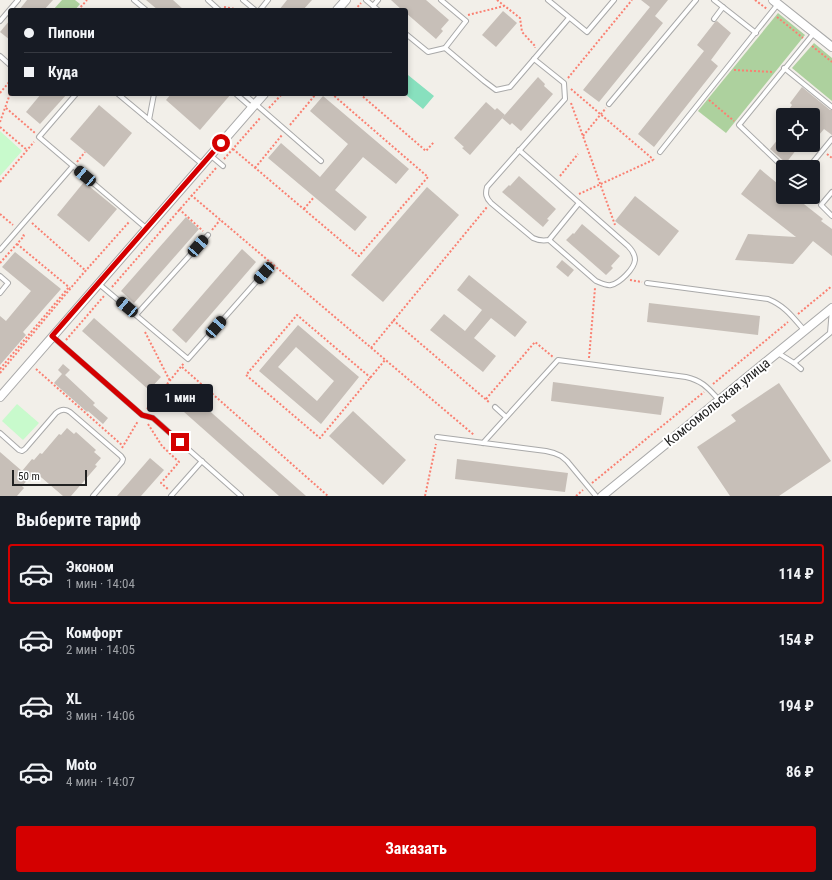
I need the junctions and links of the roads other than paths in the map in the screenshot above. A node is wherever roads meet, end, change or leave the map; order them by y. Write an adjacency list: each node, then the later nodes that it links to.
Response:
1 (18, 0): 18 (lane)
2 (134, 0): 19 (lane)
3 (208, 0): 15 (lane)
4 (243, 0): 20 (lane)
5 (268, 0): 21 (lane)
6 (346, 0): 22 (street)
7 (365, 0): 16 (lane)
8 (378, 0): 16 (lane)
9 (440, 0): 32 (lane)
10 (548, 0): 25 (lane)
11 (614, 0): 25 (lane)
12 (696, 0): 43 (lane)
13 (714, 0): 17 (lane)
14 (776, 2): 28 (lane); 29 (street)
15 (215, 6)
16 (373, 6): 23 (lane)
17 (723, 7): 26 (lane); 28 (lane)
18 (11, 8)
19 (144, 8)
20 (253, 8)
21 (262, 8)
22 (339, 8)
23 (376, 8)
24 (8, 12): 27 (lane)
25 (569, 18): 34 (lane)
26 (714, 19)
27 (0, 22)
28 (756, 32): 49 (lane)
29 (814, 32): 31 (street); 36 (lane)
30 (408, 36): 32 (lane)
31 (832, 47)
32 (445, 48): 34 (lane)
33 (0, 56): 35 (lane)
34 (534, 59): 48 (lane)
35 (8, 63)
36 (784, 68): 45 (lane); 51 (lane)
37 (74, 96): 56 (lane)
38 (120, 96): 46 (lane)
39 (154, 96): 46 (lane)
40 (239, 96): 44 (lane)
41 (246, 96): 44 (lane)
42 (262, 96): 44 (street)
43 (610, 104)
44 (254, 106): 50 (street); 53 (lane)
45 (832, 107)
46 (149, 120): 54 (lane)
47 (832, 139): 52 (lane)
48 (519, 150): 58 (lane); 62 (lane)
49 (660, 152)
50 (210, 155): 54 (street); 55 (lane)
51 (776, 160)
52 (815, 160)
53 (321, 161)
54 (202, 164): 60 (street)
55 (222, 165)
56 (73, 166): 60 (lane); 63 (lane)
57 (832, 192): 59 (lane)
58 (579, 203): 62 (lane); 62 (lane)
59 (832, 216)
60 (146, 228): 66 (street)
61 (208, 235): 70 (lane)
62 (549, 240)
63 (0, 250)
64 (264, 273): 74 (lane)
65 (0, 276): 68 (lane)
66 (98, 283): 70 (lane); 72 (street)
67 (647, 283): 71 (lane)
68 (0, 293)
69 (832, 308): 71 (street, Комсомольская улица); 76 (lane)
70 (136, 315): 74 (lane)
71 (804, 331): 73 (street, Комсомольская улица)
72 (52, 336): 78 (street); 85 (lane)
73 (778, 352): 76 (lane); 79 (street, Комсомольская улица)
74 (188, 359): 75 (lane)
75 (192, 363)
76 (794, 363): 77 (lane)
77 (801, 369)
78 (0, 396)
79 (719, 400): 81 (lane); 90 (street, Комсомольская улица)
80 (495, 407): 81 (lane)
81 (506, 417): 84 (lane)
82 (0, 433): 87 (lane)
83 (437, 437): 84 (lane)
84 (483, 443): 89 (lane)
85 (202, 461): 86 (lane); 88 (lane)
86 (172, 495)
87 (93, 496)
88 (241, 496)
89 (596, 496)
90 (602, 496)

